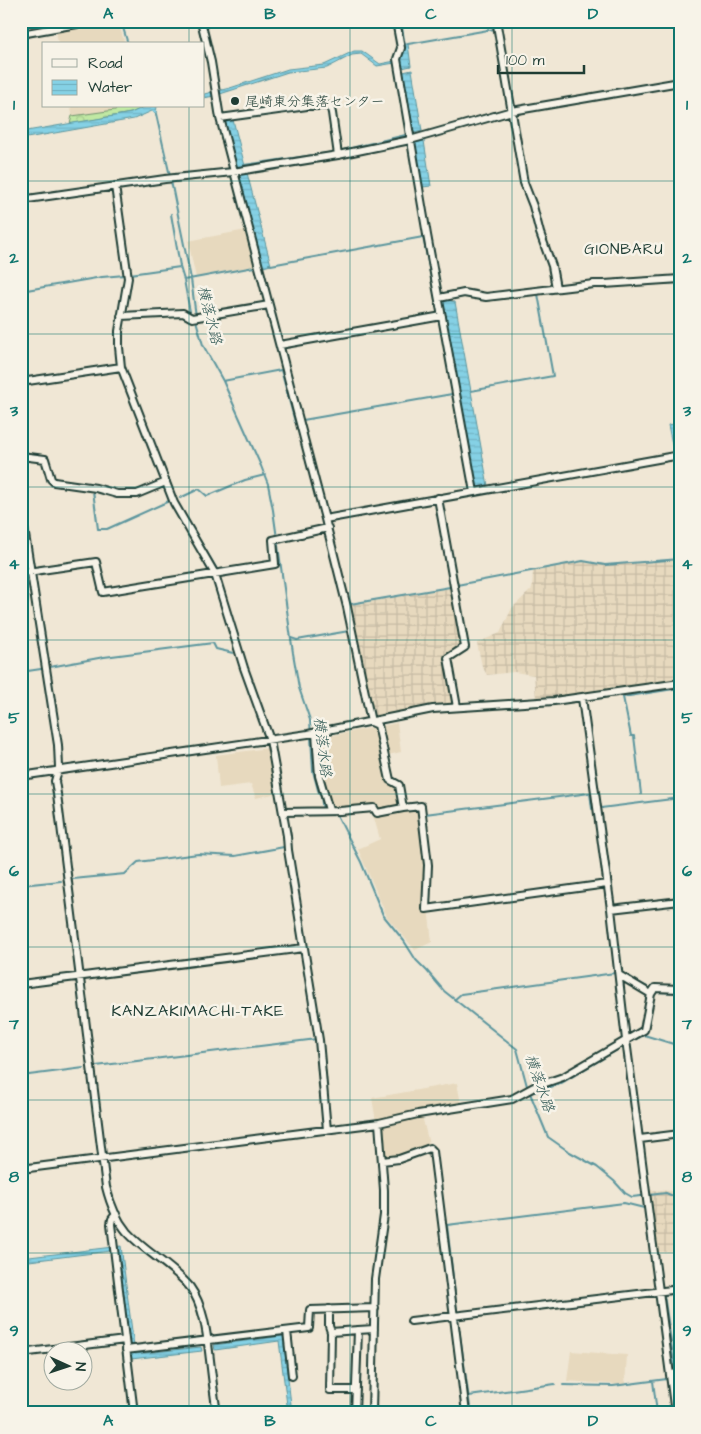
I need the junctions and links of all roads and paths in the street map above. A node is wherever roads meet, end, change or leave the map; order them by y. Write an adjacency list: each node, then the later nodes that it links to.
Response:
1 (94, 21): 5 (street)
2 (201, 21): 8 (street)
3 (396, 21): 9 (street)
4 (500, 21): 7 (street)
5 (21, 34)
6 (680, 82): 7 (street)
7 (512, 111): 9 (street); 15 (street)
8 (220, 118): 10 (street); 11 (street)
9 (410, 140): 10 (street); 17 (street)
10 (338, 155): 11 (street)
11 (234, 172): 12 (street); 16 (street)
12 (115, 186): 13 (street); 18 (street)
13 (21, 200)
14 (680, 279): 15 (street)
15 (556, 288): 17 (street)
16 (269, 305): 18 (street); 19 (street)
17 (440, 307): 19 (street); 25 (street)
18 (121, 316): 20 (street)
19 (280, 345): 28 (street)
20 (121, 367): 21 (street); 24 (street)
21 (21, 382)
22 (680, 455): 25 (street)
23 (21, 456): 24 (street)
24 (166, 482): 32 (street)
25 (474, 492): 26 (street)
26 (438, 498): 28 (street); 35 (street)
27 (21, 509): 30 (street)
28 (326, 519): 29 (street)
29 (328, 528): 32 (street); 36 (street)
30 (31, 572): 31 (street); 32 (street); 39 (street)
31 (21, 573)
32 (215, 574): 38 (street)
33 (680, 683): 34 (street)
34 (582, 698): 35 (street); 44 (street)
35 (457, 707): 36 (street)
36 (371, 722): 37 (street); 41 (street)
37 (312, 734): 38 (street); 42 (street)
38 (270, 740): 39 (street); 43 (street)
39 (57, 771): 40 (street); 49 (street)
40 (21, 776)
41 (403, 808): 42 (street); 44 (street)
42 (325, 811): 43 (street)
43 (283, 812): 47 (street)
44 (607, 884): 46 (street)
45 (680, 901): 46 (street)
46 (611, 909): 48 (street)
47 (304, 948): 49 (street); 55 (street)
48 (618, 972): 52 (street); 53 (street)
49 (80, 976): 50 (street); 58 (street)
50 (21, 984)
51 (680, 990): 52 (street)
52 (651, 994): 53 (street)
53 (626, 1040): 54 (street); 57 (street)
54 (379, 1123): 55 (street); 59 (street)
55 (327, 1130): 58 (street)
56 (680, 1134): 57 (street)
57 (640, 1139): 63 (street)
58 (102, 1158): 60 (street); 61 (street)
59 (382, 1161): 64 (street); 66 (street)
60 (21, 1169)
61 (116, 1214): 72 (street); 73 (street)
62 (680, 1289): 63 (street)
63 (659, 1292): 66 (street); 77 (street)
64 (375, 1308): 65 (street); 68 (street)
65 (329, 1309): 70 (street); 71 (street)
66 (454, 1316): 67 (street); 84 (street)
67 (411, 1321)
68 (374, 1329): 69 (street); 83 (street)
69 (358, 1330): 71 (street); 79 (street)
70 (286, 1331): 73 (street); 78 (street)
71 (330, 1332): 79 (street)
72 (125, 1340): 74 (street); 75 (street)
73 (207, 1341): 74 (street); 81 (street)
74 (126, 1350): 80 (street)
75 (21, 1353)
76 (680, 1373): 77 (street)
77 (670, 1374): 85 (street)
78 (292, 1376)
79 (356, 1390): 82 (street)
80 (134, 1413)
81 (217, 1413)
82 (355, 1413)
83 (372, 1413)
84 (466, 1413)
85 (675, 1413)

